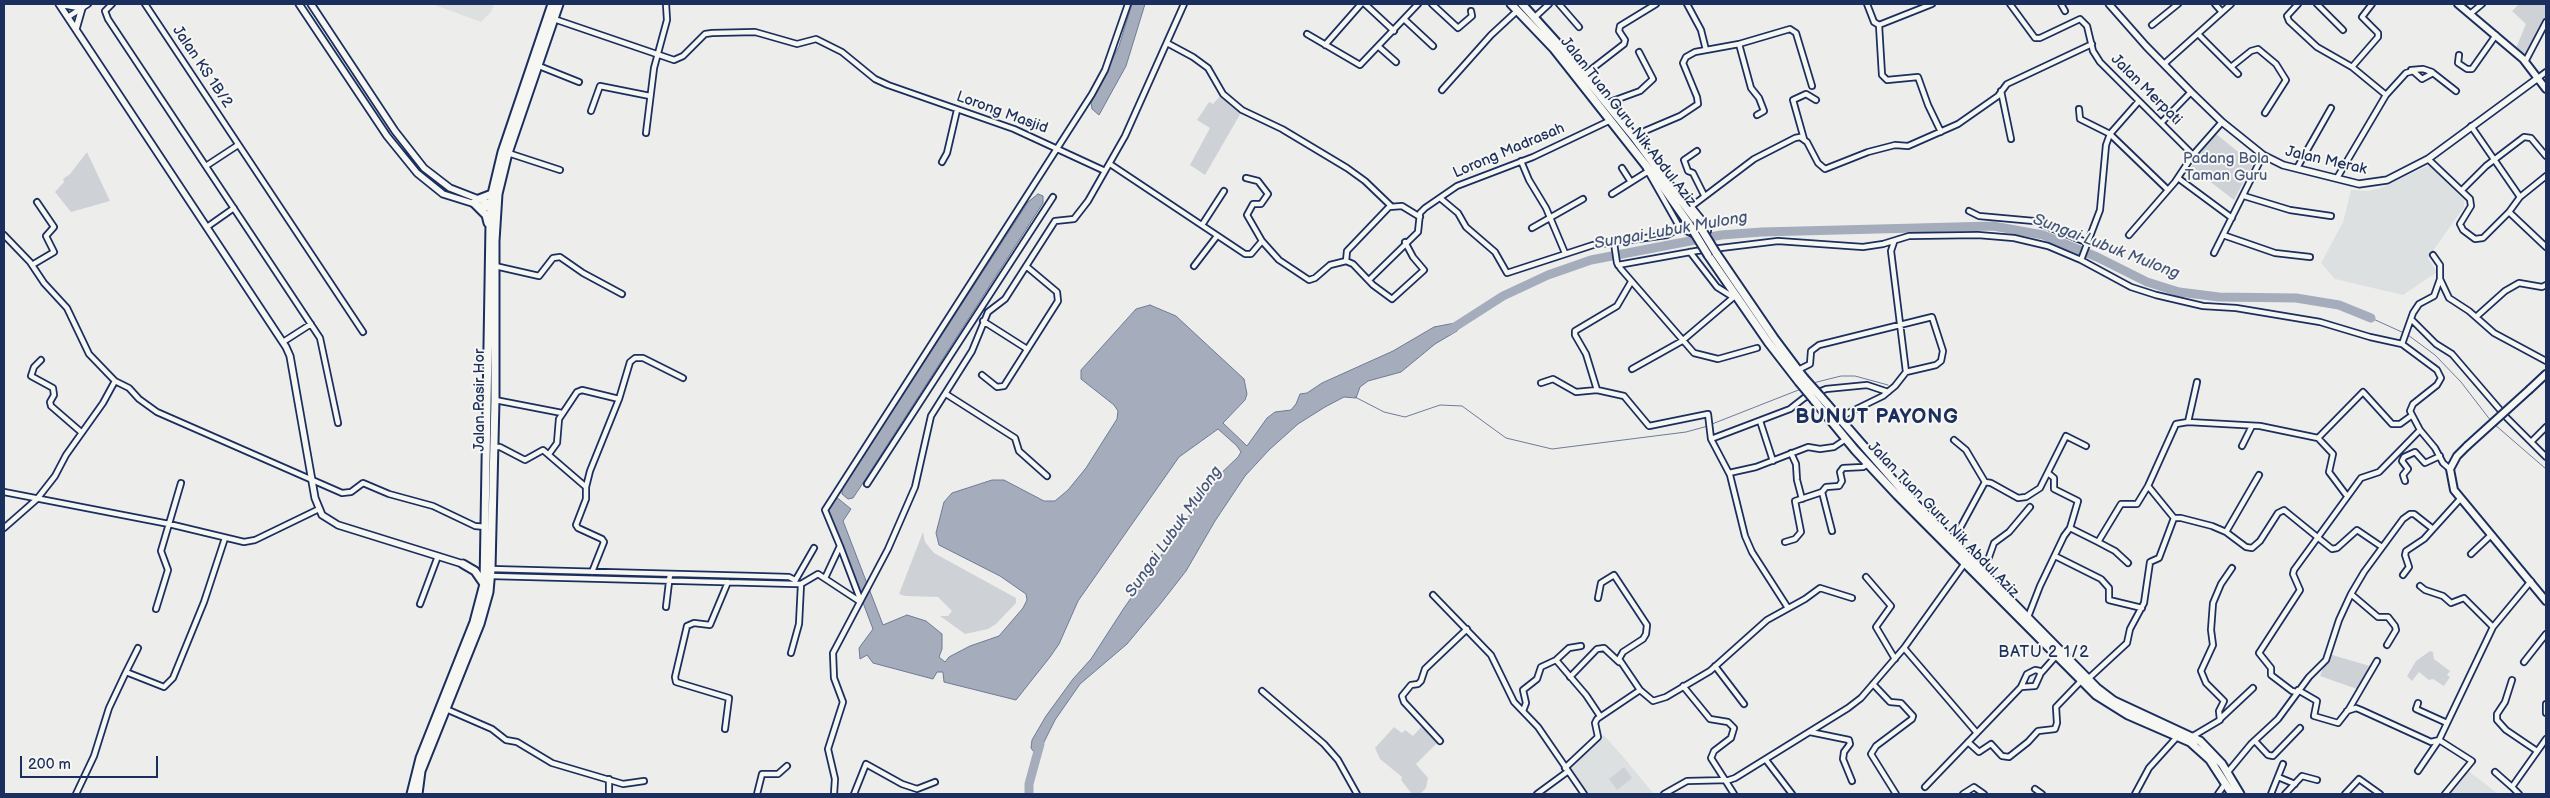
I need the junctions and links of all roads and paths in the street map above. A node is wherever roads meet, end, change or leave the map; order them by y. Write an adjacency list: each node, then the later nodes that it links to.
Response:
1 (59, 4): 34 (street); 39 (street)
2 (88, 4): 34 (street)
3 (112, 4): 118 (street)
4 (145, 4): 105 (street, Jalan KS 1B/2)
5 (299, 4): 75 (street)
6 (311, 4): 69 (street)
7 (552, 4): 132 (main road, Jalan Pasir Hor)
8 (559, 4): 41 (main road, Jalan Pasir Hor)
9 (666, 4): 62 (street)
10 (1128, 4): 106 (street)
11 (1184, 4): 53 (street)
12 (1363, 4): 49 (street); 56 (street)
13 (1418, 4): 42 (street)
14 (1432, 4): 35 (street)
15 (1511, 4): 33 (main road, Jalan Tuan Guru Nik Abdul Aziz)
16 (1548, 4): 40 (street)
17 (1559, 4): 46 (street)
18 (1656, 4): 74 (street)
19 (1687, 4): 59 (street)
20 (1867, 4): 44 (street)
21 (1932, 4): 44 (street)
22 (2010, 4): 55 (street, Jalan Merpati)
23 (2061, 4): 36 (street)
24 (2109, 4): 65 (street, Jalan Merak)
25 (2178, 4): 45 (street)
26 (2215, 4): 37 (street)
27 (2231, 4): 37 (street)
28 (2298, 4): 68 (street)
29 (2317, 4): 48 (street)
30 (2372, 4): 68 (street)
31 (2458, 4): 38 (main road)
32 (2482, 4): 38 (street)
33 (1520, 7): 40 (main road, Jalan Tuan Guru Nik Abdul Aziz); 80 (street); 95 (main road, Jalan Tuan Guru Nik Abdul Aziz)
34 (82, 8): 39 (street); 47 (street)
35 (1471, 11)
36 (2065, 11)
37 (2222, 12): 51 (street)
38 (2470, 14): 52 (main road)
39 (68, 17): 47 (street)
40 (1535, 17): 74 (main road, Jalan Tuan Guru Nik Abdul Aziz)
41 (554, 19): 62 (street, Lorong Masjid); 66 (main road, Jalan Pasir Hor)
42 (1404, 19): 49 (street); 58 (street)
43 (2546, 22): 64 (street)
44 (1879, 25): 99 (street)
45 (2152, 26)
46 (1579, 27)
47 (76, 29): 154 (street)
48 (2343, 30)
49 (1394, 31): 57 (street)
50 (1307, 34): 56 (street)
51 (2198, 34): 65 (street); 67 (street)
52 (2496, 35): 61 (street); 64 (main road)
53 (1167, 43): 117 (street); 142 (street)
54 (1739, 44): 59 (street); 78 (street); 94 (street)
55 (2092, 44): 81 (street); 87 (street, Jalan Merpati)
56 (1325, 45): 57 (street)
57 (1379, 46): 63 (street)
58 (1432, 46)
59 (1706, 50): 102 (street)
60 (1639, 52): 88 (street)
61 (2459, 55)
62 (657, 56): 85 (street); 91 (street, Lorong Masjid)
63 (1396, 62)
64 (2525, 62): 76 (main road)
65 (2164, 64): 82 (street, Jalan Merak)
66 (539, 66): 77 (street); 108 (main road, Jalan Pasir Hor)
67 (2231, 67): 73 (street); 93 (street)
68 (2352, 67): 84 (street)
69 (355, 70): 75 (street); 140 (street)
70 (2410, 70): 72 (street); 72 (street); 84 (street)
71 (2546, 72): 76 (street)
72 (2434, 73): 83 (street)
73 (2238, 74)
74 (1584, 75): 88 (main road, Jalan Tuan Guru Nik Abdul Aziz)
75 (347, 76): 140 (street)
76 (2538, 78): 79 (main road); 98 (street, Jalan Merak)
77 (579, 82)
78 (1812, 86)
79 (2546, 89)
80 (1442, 90)
81 (2001, 91): 99 (street); 104 (street)
82 (2191, 92): 96 (street, Jalan Merak); 97 (street)
83 (2456, 92)
84 (2386, 95): 127 (street)
85 (650, 96): 92 (street); 100 (street)
86 (1816, 100): 103 (street)
87 (2139, 101): 97 (street, Jalan Merpati); 101 (street)
88 (1607, 103): 102 (main road, Jalan Tuan Guru Nik Abdul Aziz)
89 (2331, 108): 120 (street)
90 (2079, 109): 101 (street)
91 (957, 110): 106 (street, Lorong Masjid); 114 (street)
92 (591, 111)
93 (2265, 113)
94 (1757, 115)
95 (1611, 120): 115 (street, Lorong Madrasah); 116 (main road, Jalan Tuan Guru Nik Abdul Aziz)
96 (2222, 122): 109 (street); 110 (street, Jalan Merak)
97 (2161, 123): 109 (street, Jalan Merpati)
98 (2471, 126): 112 (street, Jalan Merak); 113 (street)
99 (1941, 132): 103 (street)
100 (646, 133)
101 (2110, 134): 129 (street); 164 (street)
102 (1633, 136): 144 (main road, Jalan Tuan Guru Nik Abdul Aziz)
103 (1804, 139): 134 (street)
104 (2011, 139)
105 (238, 145): 118 (street); 190 (street, Jalan KS 1B/2)
106 (1057, 147): 122 (street, Lorong Masjid); 274 (street)
107 (1697, 151): 134 (street)
108 (508, 153): 121 (street); 176 (main road, Jalan Pasir Hor)
109 (2194, 155): 126 (street)
110 (2263, 155): 120 (street, Jalan Merak); 135 (street)
111 (2546, 156): 113 (street)
112 (2428, 159): 127 (street, Jalan Merak); 130 (street)
113 (2494, 161): 130 (street); 137 (street)
114 (942, 162)
115 (1521, 162): 138 (street, Lorong Madrasah); 150 (street)
116 (1643, 162): 123 (street); 184 (main road, Jalan Tuan Guru Nik Abdul Aziz, bridge)
117 (1110, 164): 122 (street); 153 (street)
118 (206, 166): 145 (street)
119 (1622, 168): 128 (street)
120 (2296, 168): 127 (street, Jalan Merak)
121 (560, 170)
122 (1105, 171): 177 (street)
123 (1647, 172): 128 (street); 156 (street)
124 (2546, 176): 137 (street)
125 (1246, 178): 161 (street)
126 (2178, 178): 129 (street); 151 (street)
127 (2337, 178)
128 (1631, 182): 133 (street)
129 (2168, 190): 158 (street)
130 (2462, 190): 147 (street)
131 (1224, 191): 153 (street)
132 (492, 194): 140 (main road); 143 (main road, Jalan Pasir Hor)
133 (1612, 194)
134 (1704, 195): 144 (street)
135 (2244, 196): 148 (street); 151 (street)
136 (1053, 197): 247 (street)
137 (2520, 197): 147 (street)
138 (1440, 198): 149 (street, Lorong Madrasah); 168 (street)
139 (1584, 199): 150 (street)
140 (477, 201): 143 (street); 152 (main road)
141 (37, 202): 175 (street)
142 (1390, 206): 149 (street); 173 (street)
143 (491, 207): 152 (main road, Jalan Pasir Hor)
144 (1689, 207): 156 (street); 199 (main road, Jalan Tuan Guru Nik Abdul Aziz, bridge)
145 (234, 208): 154 (street); 188 (street)
146 (1969, 211): 164 (street)
147 (2509, 212): 166 (street)
148 (2331, 216)
149 (1420, 217): 163 (street, Lorong Madrasah)
150 (1550, 218): 155 (street); 168 (street)
151 (2232, 218): 159 (street)
152 (490, 225): 262 (main road, Jalan Pasir Hor)
153 (1202, 225): 160 (street)
154 (207, 227): 193 (street)
155 (1532, 228)
156 (1680, 228): 165 (street)
157 (4, 235): 175 (street)
158 (2129, 235)
159 (2223, 235): 169 (street); 171 (street)
160 (1217, 236): 161 (street); 178 (street)
161 (1262, 241): 173 (street)
162 (1895, 241): 167 (street); 172 (street); 189 (street)
163 (1405, 242): 180 (street, Lorong Madrasah); 180 (street)
164 (2088, 244): 172 (street)
165 (1615, 245): 168 (street); 174 (street)
166 (2546, 245)
167 (1690, 252): 174 (street); 184 (street)
168 (1565, 253)
169 (2214, 253)
170 (2433, 255): 179 (street)
171 (2310, 257)
172 (2082, 259): 192 (street)
173 (1346, 261): 180 (street)
174 (1618, 264): 181 (street)
175 (32, 265): 205 (street)
176 (495, 266): 183 (street); 213 (main road, Jalan Pasir Hor)
177 (1026, 266): 187 (street); 195 (street)
178 (1194, 266)
179 (2440, 279): 185 (street); 186 (street)
180 (1369, 280)
181 (1630, 282): 191 (street); 208 (street)
182 (2546, 285): 185 (street)
183 (622, 294)
184 (1734, 296): 191 (street); 204 (main road, Jalan Tuan Guru Nik Abdul Aziz)
185 (2476, 317): 197 (street)
186 (2411, 319): 192 (street); 228 (street)
187 (983, 321): 195 (street); 210 (street)
188 (311, 324): 193 (street); 218 (street)
189 (1899, 325): 199 (street); 200 (street); 200 (street)
190 (363, 332)
191 (1682, 341): 194 (street); 198 (street)
192 (2403, 341): 215 (street)
193 (282, 342): 243 (street)
194 (1757, 348)
195 (1027, 349): 202 (street)
196 (41, 360): 223 (street)
197 (2546, 361)
198 (1632, 369)
199 (1798, 370): 204 (main road, Jalan Tuan Guru Nik Abdul Aziz)
200 (1906, 372): 209 (street)
201 (2546, 374): 238 (main road, bridge)
202 (982, 375)
203 (682, 378): 212 (street)
204 (1802, 380): 211 (main road, Jalan Tuan Guru Nik Abdul Aziz, bridge)
205 (115, 381): 223 (street); 243 (street)
206 (2197, 382): 219 (street)
207 (1541, 383): 208 (street)
208 (1597, 390): 225 (street)
209 (1888, 392): 216 (street); 217 (street)
210 (946, 394): 242 (street); 302 (street)
211 (1817, 398): 216 (main road, Jalan Tuan Guru Nik Abdul Aziz); 226 (main road, Jalan Tuan Guru Nik Abdul Aziz)
212 (619, 399): 214 (street); 249 (street)
213 (495, 400): 214 (street); 231 (main road, Jalan Pasir Hor)
214 (562, 413): 233 (street)
215 (2411, 416): 222 (street); 224 (street)
216 (1838, 418): 252 (main road, Jalan Tuan Guru Nik Abdul Aziz)
217 (1760, 420): 225 (street); 236 (street)
218 (338, 422)
219 (2188, 422): 220 (street); 248 (street)
220 (2252, 426): 224 (street); 230 (street)
221 (2546, 427): 228 (street)
222 (2420, 430): 234 (street); 253 (street)
223 (81, 432): 255 (street)
224 (2318, 438): 253 (street)
225 (1711, 439): 239 (street)
226 (1846, 439): 232 (street); 237 (main road, Jalan Tuan Guru Nik Abdul Aziz)
227 (1954, 440): 245 (street)
228 (2531, 442): 235 (street)
229 (2086, 446): 240 (street)
230 (2242, 446)
231 (494, 447): 233 (street); 286 (main road, Jalan Pasir Hor)
232 (1791, 453): 236 (street); 256 (street)
233 (548, 454): 249 (street)
234 (2440, 456): 238 (street); 244 (street)
235 (2546, 457)
236 (1772, 461): 239 (street)
237 (1868, 464): 251 (street); 257 (main road, Jalan Tuan Guru Nik Abdul Aziz)
238 (2450, 469): 254 (main road)
239 (1729, 473): 306 (street)
240 (2048, 473): 245 (street); 264 (street)
241 (2260, 475): 267 (street)
242 (1047, 476)
243 (312, 479): 259 (street); 262 (street)
244 (2406, 481)
245 (1985, 482): 271 (street)
246 (182, 483): 261 (street)
247 (868, 484)
248 (2148, 486): 260 (street); 273 (street)
249 (586, 487): 287 (street)
250 (4, 492): 255 (street)
251 (1822, 492): 256 (street); 266 (street)
252 (1905, 493): 257 (main road); 271 (main road, Jalan Tuan Guru Nik Abdul Aziz)
253 (2347, 496): 270 (street)
254 (2461, 498): 265 (street); 268 (main road)
255 (37, 499): 261 (street); 263 (street)
256 (1802, 499): 272 (street)
257 (1906, 503): 281 (main road, Jalan Tuan Guru Nik Abdul Aziz)
258 (2030, 507): 285 (street)
259 (319, 508): 269 (street); 278 (street)
260 (2174, 518): 267 (street); 307 (street)
261 (169, 524): 269 (street); 308 (street)
262 (486, 527): 280 (main road, Jalan Pasir Hor)
263 (4, 528)
264 (2070, 528): 273 (street); 279 (street)
265 (2433, 529): 275 (street); 289 (street)
266 (1832, 531)
267 (2226, 532): 270 (street)
268 (2490, 535): 277 (street); 294 (main road)
269 (225, 538): 325 (street)
270 (2317, 539): 275 (street); 336 (street)
271 (1953, 541): 285 (main road, Jalan Tuan Guru Nik Abdul Aziz)
272 (1785, 542)
273 (2098, 542): 282 (street)
274 (840, 546): 291 (street); 302 (street)
275 (2382, 547): 298 (street)
276 (814, 548): 295 (street)
277 (2471, 554)
278 (438, 556): 283 (street); 304 (street)
279 (2055, 556): 307 (street); 309 (street)
280 (486, 559): 283 (main road); 296 (main road, Jalan Pasir Hor)
281 (1965, 563): 316 (street); 318 (main road, Jalan Tuan Guru Nik Abdul Aziz)
282 (2128, 563)
283 (464, 564): 296 (main road)
284 (2232, 568): 345 (street)
285 (1981, 570): 309 (main road, Jalan Tuan Guru Nik Abdul Aziz)
286 (491, 572): 287 (street); 292 (street); 340 (main road, Jalan Pasir Hor)
287 (592, 572): 288 (street)
288 (670, 574): 292 (street); 295 (street)
289 (2403, 575)
290 (1866, 577): 319 (street)
291 (825, 578): 295 (street); 302 (street)
292 (669, 580): 293 (street); 305 (street)
293 (728, 582): 295 (street); 348 (street)
294 (2531, 582): 303 (main road); 310 (street)
295 (797, 583): 317 (street)
296 (484, 584): 379 (main road, Jalan Pasir Hor)
297 (2420, 586): 310 (street)
298 (2351, 594): 313 (street); 336 (street)
299 (1433, 595): 311 (street)
300 (1598, 598): 323 (street)
301 (1852, 598): 306 (street)
302 (860, 599): 383 (street)
303 (2546, 601)
304 (420, 604)
305 (666, 607)
306 (1788, 608): 324 (street)
307 (2142, 608): 328 (street)
308 (156, 609)
309 (2028, 617): 328 (main road, Jalan Tuan Guru Nik Abdul Aziz)
310 (2493, 627): 346 (street)
311 (1467, 629): 341 (street); 354 (street)
312 (2546, 634): 322 (street)
313 (2387, 645)
314 (1581, 646): 320 (street)
315 (138, 648): 325 (street)
316 (1904, 648): 319 (street); 350 (street)
317 (791, 653)
318 (2056, 656): 326 (street); 328 (main road, Jalan Tuan Guru Nik Abdul Aziz)
319 (1895, 659): 330 (street)
320 (1556, 660): 327 (street); 341 (street)
321 (2377, 661): 342 (street)
322 (2524, 662)
323 (1620, 663): 327 (street); 334 (street)
324 (1716, 666): 331 (street); 338 (street)
325 (126, 672): 378 (street)
326 (2041, 673): 332 (street); 332 (street)
327 (1570, 677): 344 (street)
328 (2084, 680): 351 (main road, Jalan Tuan Guru Nik Abdul Aziz); 352 (main road, Jalan Tuan Guru Nik Abdul Aziz); 357 (street)
329 (2512, 680): 358 (street)
330 (1873, 684): 349 (street); 391 (street)
331 (1683, 686): 334 (street); 368 (street)
332 (2021, 687): 350 (street)
333 (2253, 688): 345 (street)
334 (1640, 690): 344 (street)
335 (1262, 691): 385 (street)
336 (2298, 691): 342 (street); 356 (street)
337 (2418, 703): 346 (street)
338 (1744, 704)
339 (2546, 704): 343 (street)
340 (446, 709): 367 (street); 380 (main road, Jalan Pasir Hor)
341 (1522, 711): 362 (street)
342 (2348, 711): 355 (street)
343 (2546, 713)
344 (1600, 716): 362 (street)
345 (2220, 719): 351 (street)
346 (2447, 723): 355 (street)
347 (2300, 728): 356 (street)
348 (725, 729)
349 (1810, 732): 359 (street); 370 (street)
350 (1977, 733): 357 (street)
351 (2193, 736): 365 (main road, Jalan Tuan Guru Nik Abdul Aziz)
352 (2177, 737): 373 (main road, Jalan Tuan Guru Nik Abdul Aziz); 395 (street)
353 (2546, 739): 358 (street)
354 (1440, 740)
355 (2439, 740): 363 (street); 403 (street)
356 (2254, 741): 365 (street)
357 (1968, 742): 375 (street)
358 (2538, 752): 376 (street)
359 (1766, 760): 368 (street); 390 (street)
360 (2283, 764): 366 (street)
361 (787, 766): 382 (street)
362 (1566, 770): 386 (street); 387 (street)
363 (2418, 771)
364 (2495, 772): 376 (street)
365 (2227, 773): 398 (main road, Jalan Tuan Guru Nik Abdul Aziz)
366 (2278, 777): 374 (street); 399 (street)
367 (609, 779): 371 (street); 381 (street)
368 (1723, 780): 388 (street); 389 (street)
369 (2316, 780): 374 (street)
370 (1852, 781)
371 (644, 782)
372 (935, 782): 384 (street)
373 (2226, 784): 396 (street); 397 (main road, Jalan Tuan Guru Nik Abdul Aziz)
374 (2295, 784): 400 (street)
375 (1925, 787)
376 (2512, 787): 404 (street)
377 (2035, 789): 394 (street)
378 (76, 794)
379 (411, 794)
380 (418, 794)
381 (609, 794)
382 (756, 794)
383 (834, 794)
384 (854, 794)
385 (1357, 794)
386 (1537, 794)
387 (1584, 794)
388 (1664, 794)
389 (1734, 794)
390 (1792, 794)
391 (1896, 794)
392 (1963, 794): 393 (street)
393 (1984, 794)
394 (2042, 794)
395 (2135, 794)
396 (2218, 794)
397 (2232, 794)
398 (2240, 794)
399 (2271, 794)
400 (2285, 794)
401 (2345, 794): 402 (street)
402 (2380, 794)
403 (2444, 794)
404 (2520, 794)

